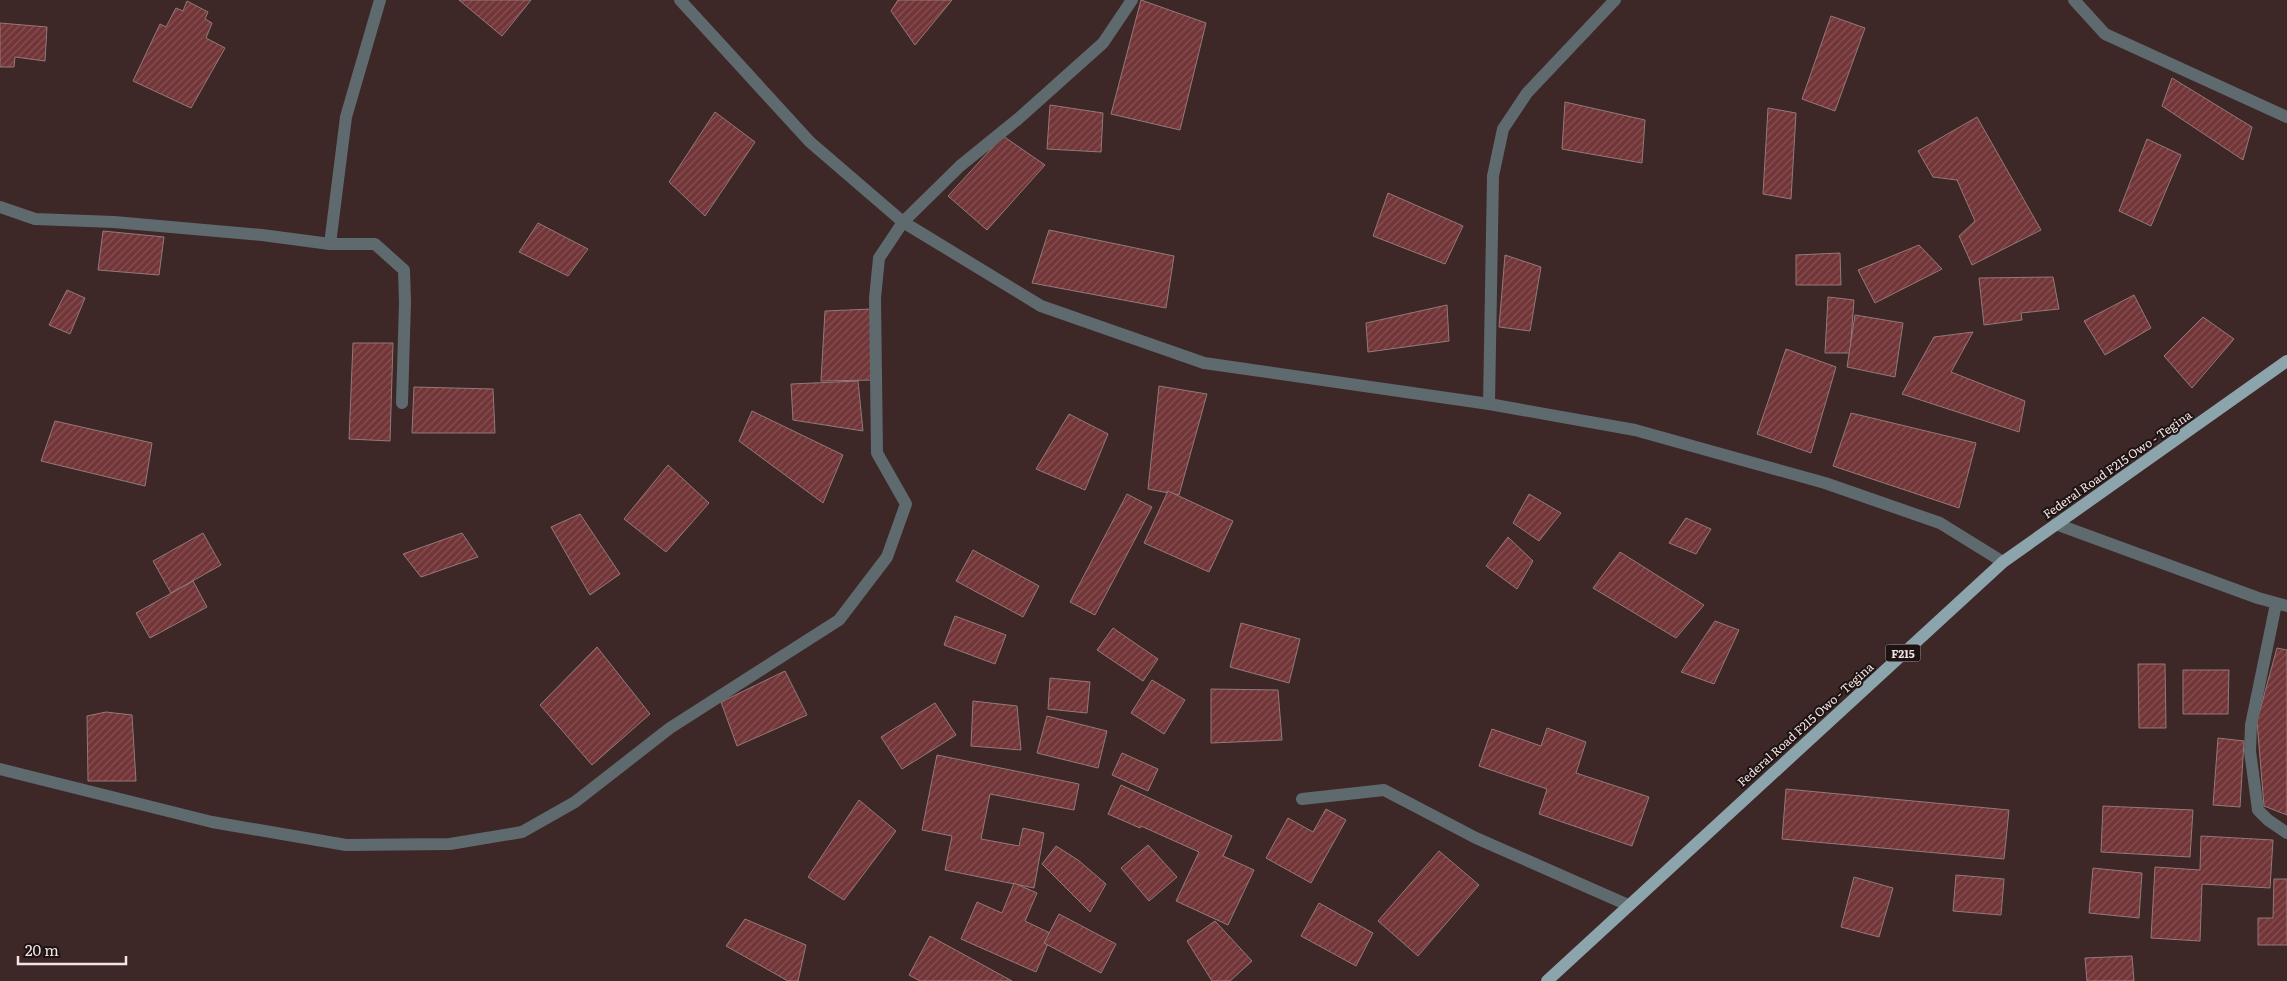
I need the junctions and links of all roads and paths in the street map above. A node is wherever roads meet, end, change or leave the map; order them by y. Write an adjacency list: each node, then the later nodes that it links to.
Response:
1 (380, 0): 9 (street)
2 (680, 0): 8 (street)
3 (1132, 0): 8 (street)
4 (1615, 0): 12 (street)
5 (2074, 0): 6 (street)
6 (2287, 117)
7 (0, 207): 9 (street)
8 (903, 222): 12 (street); 16 (street)
9 (330, 244): 11 (street)
10 (2287, 361): 13 (main road, Federal Road F215 Owo - Tegina / F215)
11 (402, 403)
12 (1489, 404): 14 (street)
13 (2056, 524): 14 (main road, Federal Road F215 Owo - Tegina / F215); 15 (street)
14 (2002, 562): 19 (main road, Federal Road F215 Owo - Tegina / F215)
15 (2281, 605): 18 (street)
16 (0, 769)
17 (1302, 799): 19 (street)
18 (2287, 833)
19 (1628, 905): 20 (main road, Federal Road F215 Owo - Tegina / F215)
20 (1547, 981)

